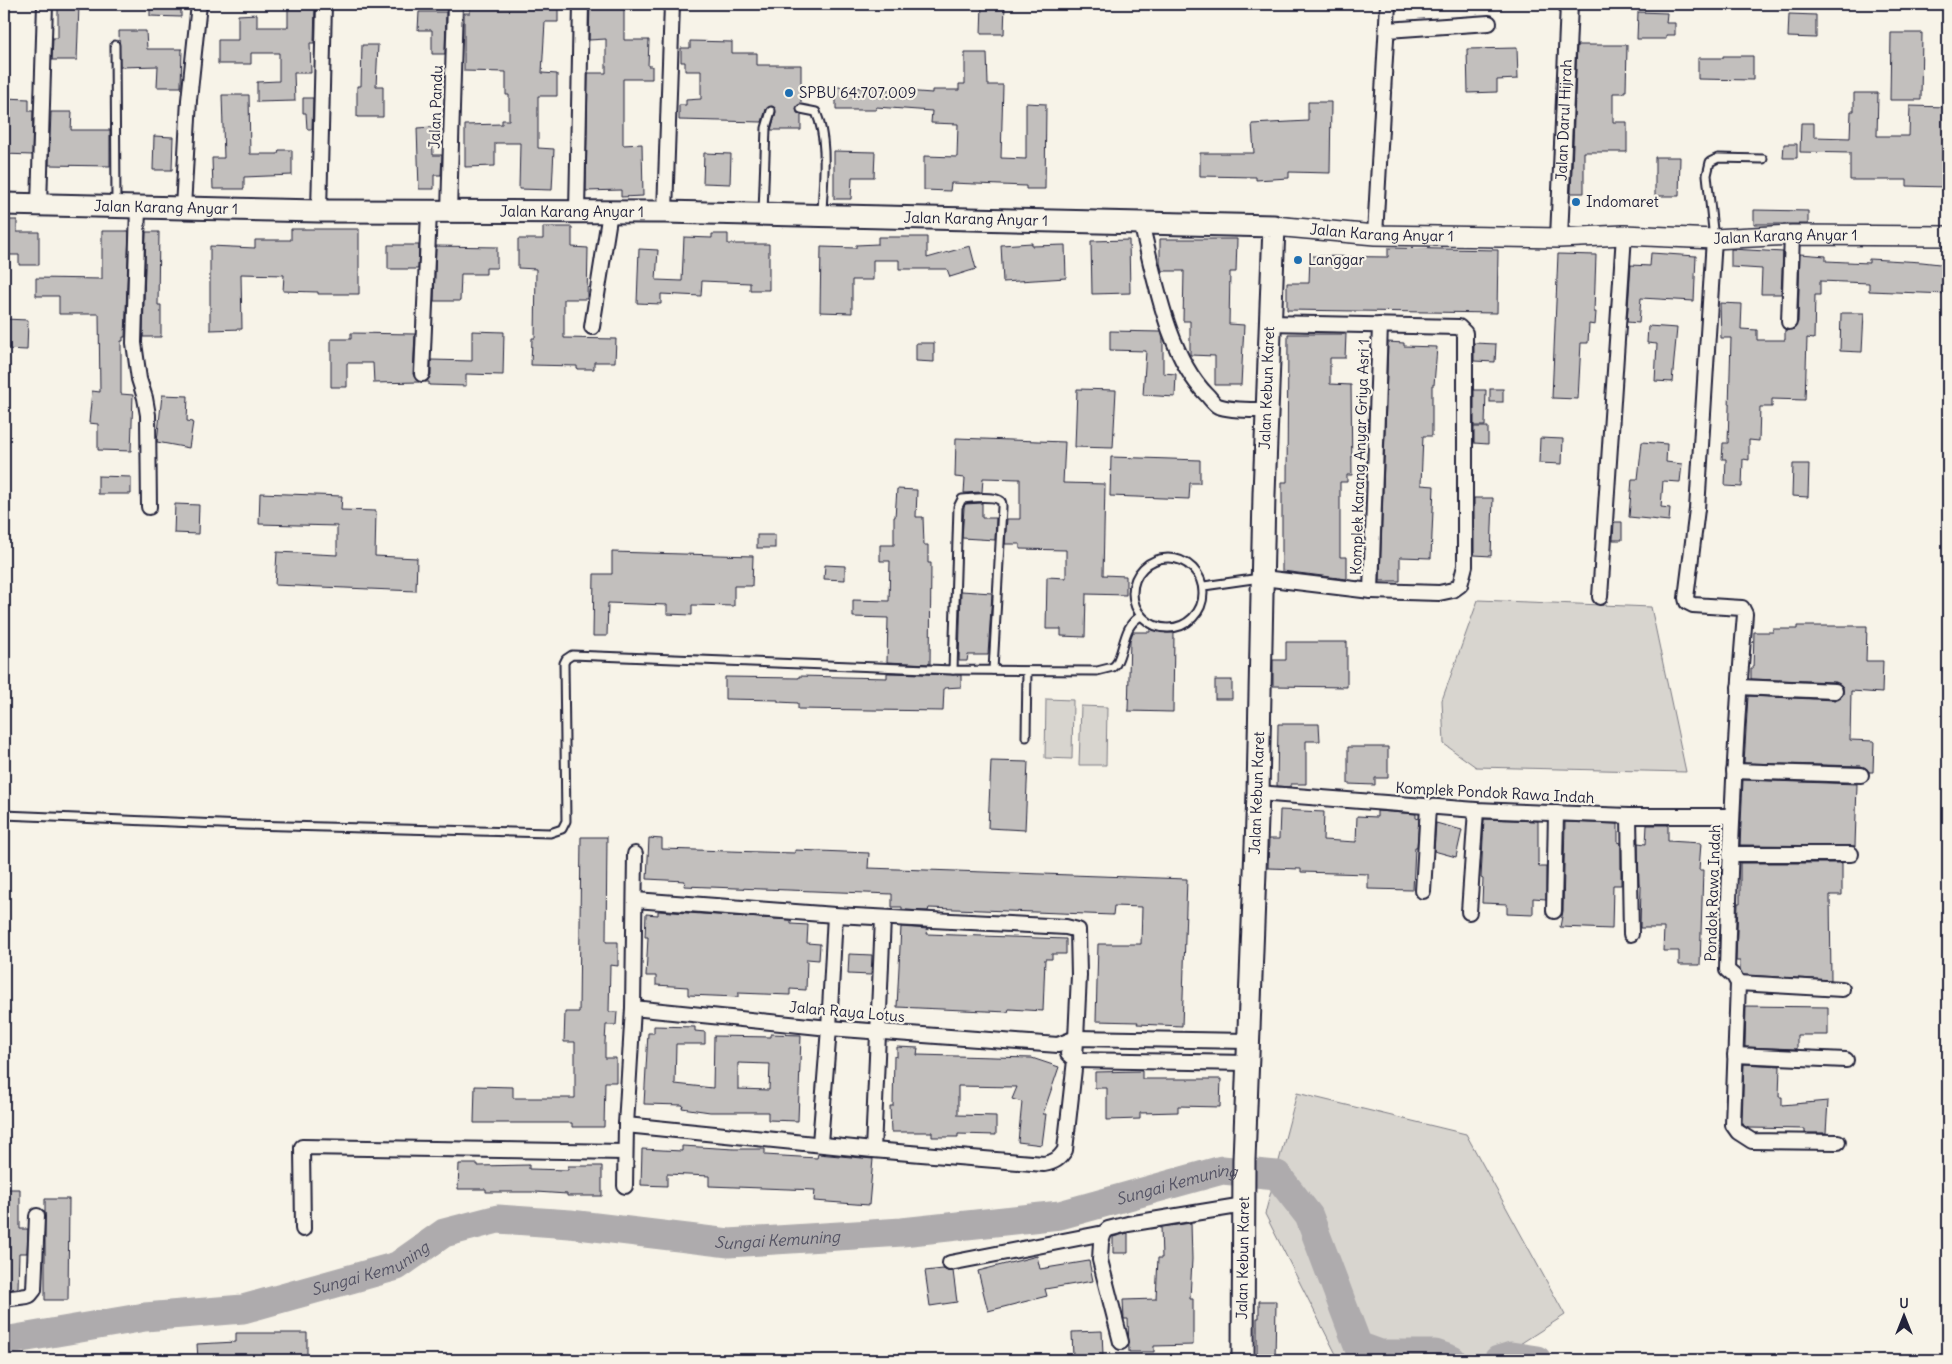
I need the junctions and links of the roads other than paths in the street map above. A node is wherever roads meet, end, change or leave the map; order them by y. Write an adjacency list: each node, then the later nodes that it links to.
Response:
1 (45, 4): 16 (street)
2 (199, 4): 19 (street)
3 (324, 4): 20 (street)
4 (455, 4): 21 (street, Jalan Pandu)
5 (581, 4): 22 (street)
6 (672, 4): 24 (street)
7 (1388, 4): 10 (street)
8 (1569, 4): 33 (street, Jalan Darul Hijrah)
9 (1489, 23): 10 (street)
10 (1387, 30): 29 (street)
11 (115, 44): 17 (lane)
12 (801, 109): 26 (lane)
13 (771, 111): 25 (lane)
14 (1763, 159): 34 (lane)
15 (4, 204): 16 (main road, Jalan Karang Anyar 1)
16 (39, 205): 17 (main road, Jalan Karang Anyar 1)
17 (116, 206): 18 (main road, Jalan Karang Anyar 1)
18 (138, 207): 19 (main road, Jalan Karang Anyar 1); 41 (street)
19 (183, 208): 20 (main road, Jalan Karang Anyar 1)
20 (319, 211): 21 (main road, Jalan Karang Anyar 1)
21 (439, 212): 22 (main road, Jalan Karang Anyar 1); 39 (street, Jalan Pandu)
22 (578, 212): 23 (main road, Jalan Karang Anyar 1)
23 (610, 212): 24 (main road, Jalan Karang Anyar 1); 38 (street)
24 (665, 212): 25 (main road, Jalan Karang Anyar 1)
25 (763, 215): 26 (main road, Jalan Karang Anyar 1)
26 (822, 217): 27 (main road, Jalan Karang Anyar 1)
27 (1141, 223): 28 (main road, Jalan Karang Anyar 1); 40 (street)
28 (1274, 226): 29 (main road, Jalan Karang Anyar 1); 36 (main road, Jalan Kebun Karet)
29 (1375, 235): 33 (main road, Jalan Karang Anyar 1)
30 (1624, 235): 33 (main road, Jalan Karang Anyar 1); 34 (main road, Jalan Karang Anyar 1); 45 (street)
31 (1792, 235): 32 (main road, Jalan Karang Anyar 1); 34 (main road, Jalan Karang Anyar 1); 35 (street)
32 (1948, 236)
33 (1559, 238)
34 (1714, 239): 50 (street, Pondok Rawa Indah)
35 (1789, 322)
36 (1269, 323): 37 (street, Komplek Karang Anyar Griya Asri 1); 40 (main road, Jalan Kebun Karet)
37 (1380, 325): 44 (street, Komplek Karang Anyar Griya Asri 1); 44 (street, Komplek Karang Anyar Griya Asri 1)
38 (592, 327)
39 (422, 374)
40 (1267, 410): 42 (main road, Jalan Kebun Karet)
41 (149, 507)
42 (1263, 578): 43 (lane); 44 (street, Komplek Karang Anyar Griya Asri 1); 55 (main road, Jalan Kebun Karet)
43 (1204, 586): 46 (lane); 46 (lane)
44 (1371, 590)
45 (1600, 597)
46 (1141, 616): 49 (lane)
47 (953, 670): 48 (lane); 48 (lane); 59 (lane)
48 (993, 670): 49 (lane)
49 (1027, 671): 52 (lane)
50 (1739, 687): 51 (street); 53 (street, Pondok Rawa Indah)
51 (1835, 691)
52 (1026, 737)
53 (1734, 771): 54 (street); 61 (street, Pondok Rawa Indah)
54 (1861, 775)
55 (1258, 793): 56 (street, Komplek Pondok Rawa Indah); 78 (main road, Jalan Kebun Karet)
56 (1428, 807): 57 (street, Komplek Pondok Rawa Indah); 65 (street)
57 (1476, 810): 58 (street, Komplek Pondok Rawa Indah); 68 (street)
58 (1556, 813): 60 (street, Komplek Pondok Rawa Indah); 67 (street)
59 (4, 815)
60 (1629, 816): 61 (street, Komplek Pondok Rawa Indah); 71 (street)
61 (1732, 816): 63 (street, Pondok Rawa Indah)
62 (635, 854): 66 (street)
63 (1730, 854): 64 (street); 72 (street, Pondok Rawa Indah)
64 (1851, 854)
65 (1423, 891)
66 (636, 900): 69 (street); 74 (street)
67 (1554, 911)
68 (1469, 912)
69 (835, 916): 70 (street); 75 (street)
70 (883, 918): 76 (street); 77 (street)
71 (1631, 934)
72 (1738, 984): 73 (street); 80 (street)
73 (1842, 989)
74 (633, 1008): 75 (street, Jalan Raya Lotus); 84 (street)
75 (829, 1028): 76 (street, Jalan Raya Lotus); 86 (street)
76 (878, 1032): 79 (street, Jalan Raya Lotus); 87 (street)
77 (1076, 1038): 78 (street); 79 (street); 81 (street)
78 (1248, 1041): 83 (main road, Jalan Kebun Karet)
79 (1058, 1045): 81 (street)
80 (1735, 1055): 82 (street); 85 (street)
81 (1075, 1060): 83 (street); 87 (street)
82 (1846, 1060)
83 (1248, 1062): 90 (main road, Jalan Kebun Karet)
84 (626, 1125): 86 (street); 88 (street)
85 (1838, 1142)
86 (820, 1143): 87 (street)
87 (872, 1150)
88 (625, 1152): 89 (street); 92 (street)
89 (625, 1186)
90 (1244, 1198): 93 (street); 97 (main road, Jalan Kebun Karet)
91 (37, 1216): 95 (street)
92 (303, 1229)
93 (1104, 1233): 94 (street); 96 (street)
94 (950, 1263)
95 (4, 1299)
96 (1122, 1342)
97 (1243, 1360)

